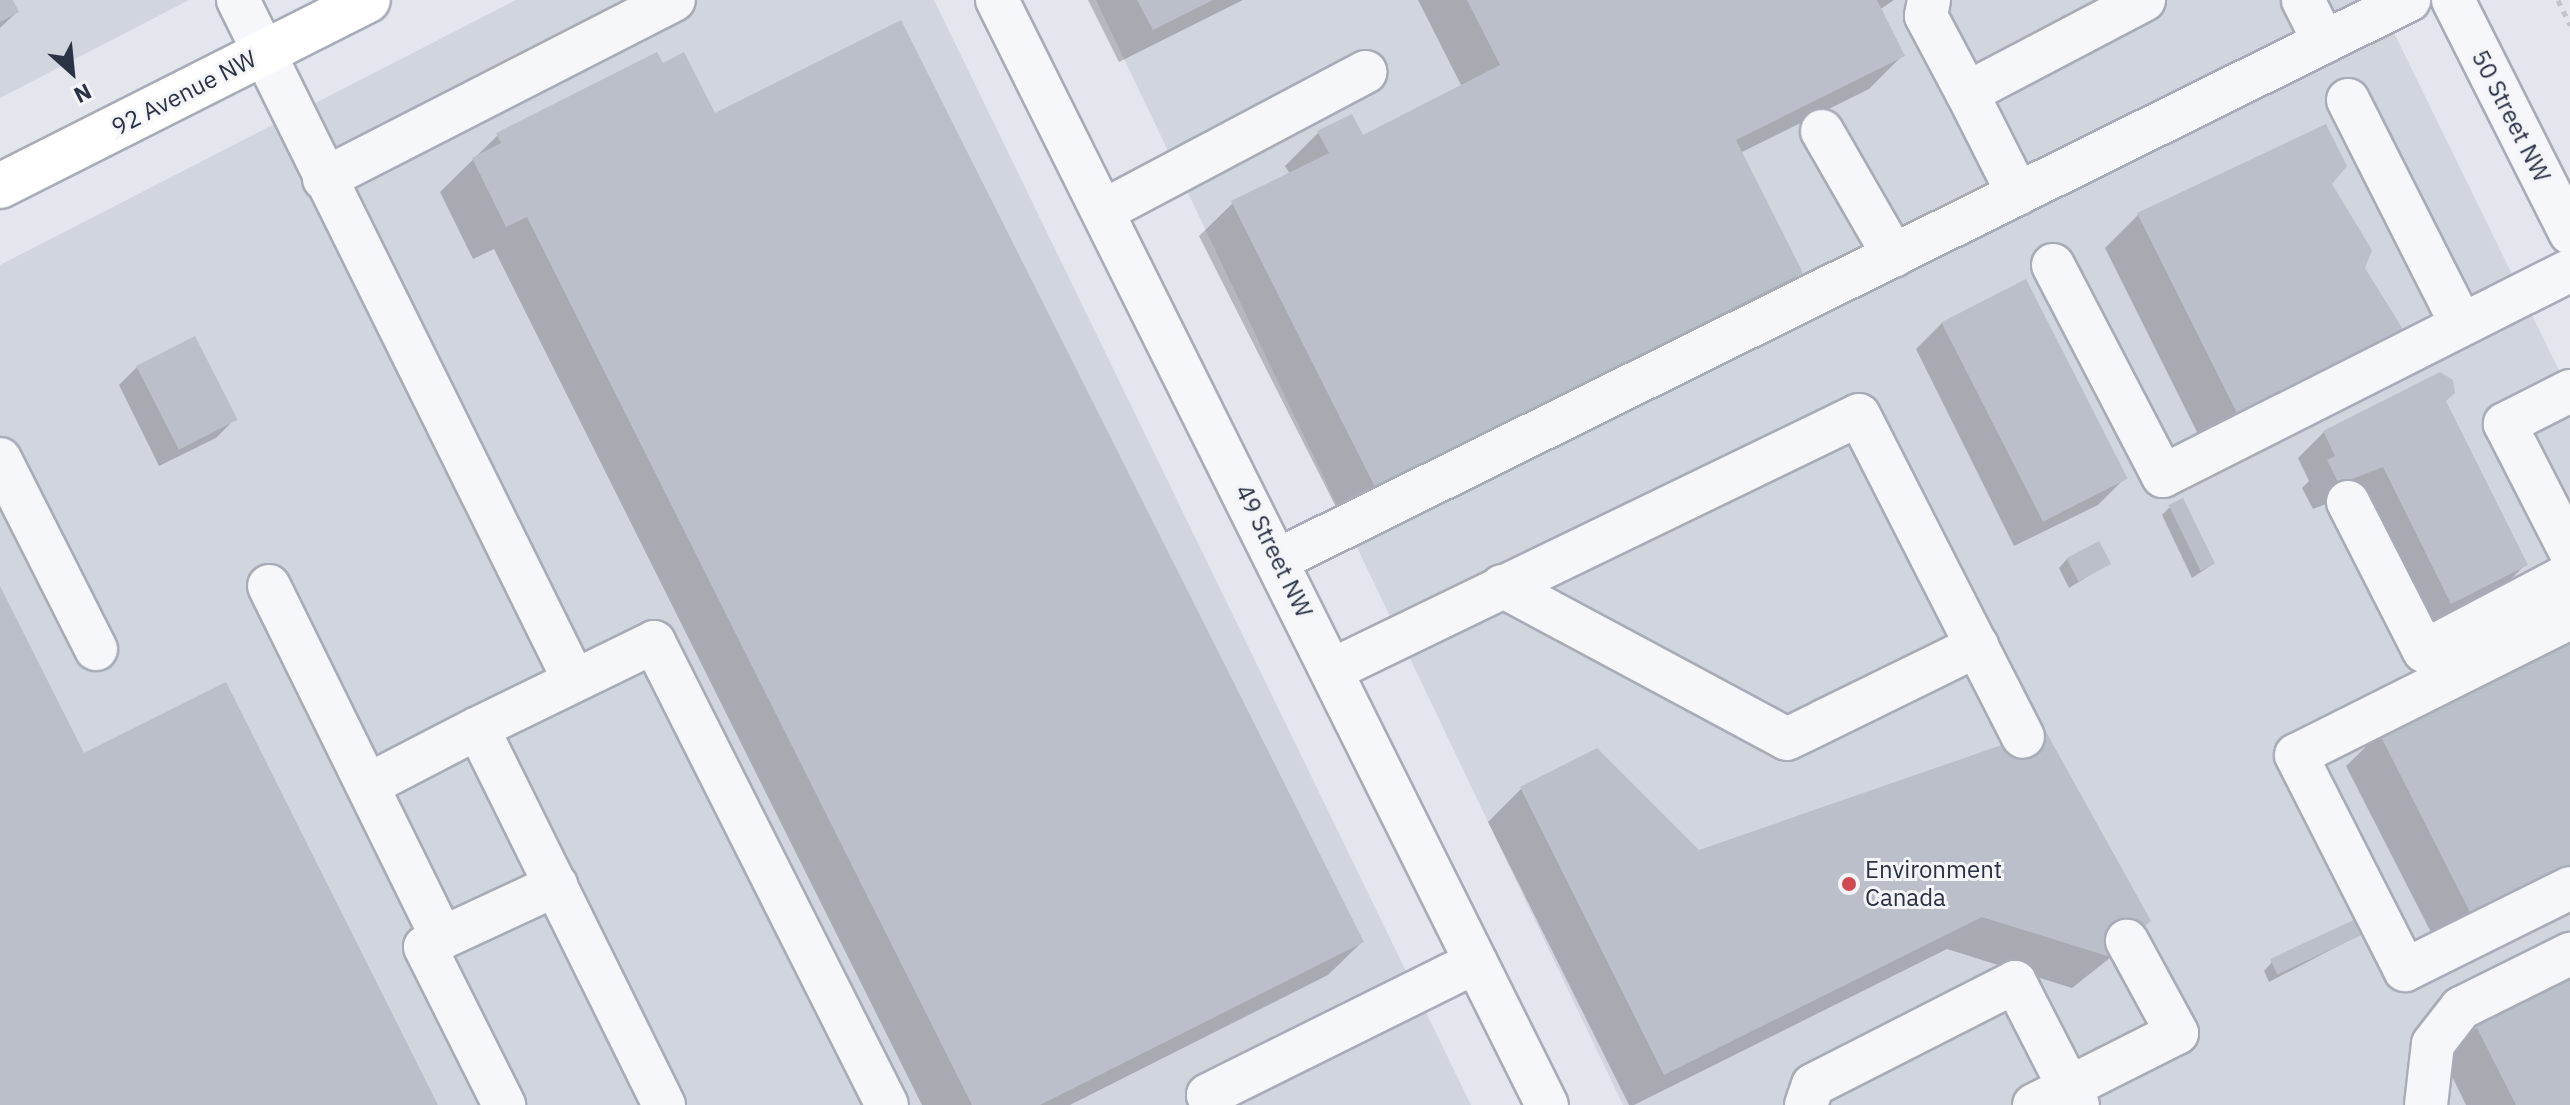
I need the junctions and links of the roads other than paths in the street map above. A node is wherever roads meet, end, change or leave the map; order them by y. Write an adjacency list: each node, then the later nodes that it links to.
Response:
1 (238, 0): 11 (street)
2 (368, 0): 11 (main road, 92 Avenue NW)
3 (674, 0): 16 (street)
4 (997, 0): 19 (street, 49 Street NW)
5 (1929, 0): 13 (street)
6 (2144, 0): 13 (street)
7 (2303, 0): 10 (street)
8 (2409, 0): 10 (street)
9 (2453, 0): 20 (street, 50 Street NW)
10 (2324, 42): 18 (street)
11 (261, 54): 16 (street); 17 (main road, 92 Avenue NW)
12 (1366, 72): 19 (street)
13 (1967, 93): 18 (street)
14 (2348, 100): 24 (street)
15 (1822, 131): 21 (street)
16 (324, 179): 37 (street)
17 (0, 186)
18 (2018, 194): 21 (street)
19 (1103, 211): 29 (street, 49 Street NW)
20 (2570, 233)
21 (1894, 256): 29 (street)
22 (2053, 265): 24 (street)
23 (2570, 270): 24 (street)
24 (2461, 324)
25 (2570, 391): 28 (street)
26 (0, 459): 35 (street)
27 (2348, 502): 30 (street)
28 (2570, 551)
29 (1280, 559): 36 (street, 49 Street NW)
30 (2570, 574)
31 (269, 586): 40 (street)
32 (1502, 586): 34 (street); 34 (street); 36 (street)
33 (2570, 618): 42 (street)
34 (1977, 646): 39 (street)
35 (96, 649)
36 (1332, 670): 46 (street, 49 Street NW)
37 (574, 680): 38 (street); 50 (street)
38 (478, 728): 40 (street); 41 (street)
39 (2023, 737)
40 (368, 785): 43 (street)
41 (556, 885): 43 (street); 49 (street)
42 (2570, 888)
43 (442, 938): 48 (street)
44 (2127, 941): 47 (street)
45 (2570, 954): 54 (street)
46 (1476, 962): 51 (street); 52 (street, 49 Street NW)
47 (2061, 1099): 53 (street)
48 (504, 1105)
49 (664, 1105)
50 (887, 1105)
51 (1213, 1105)
52 (1547, 1105)
53 (1806, 1105)
54 (2426, 1105)

